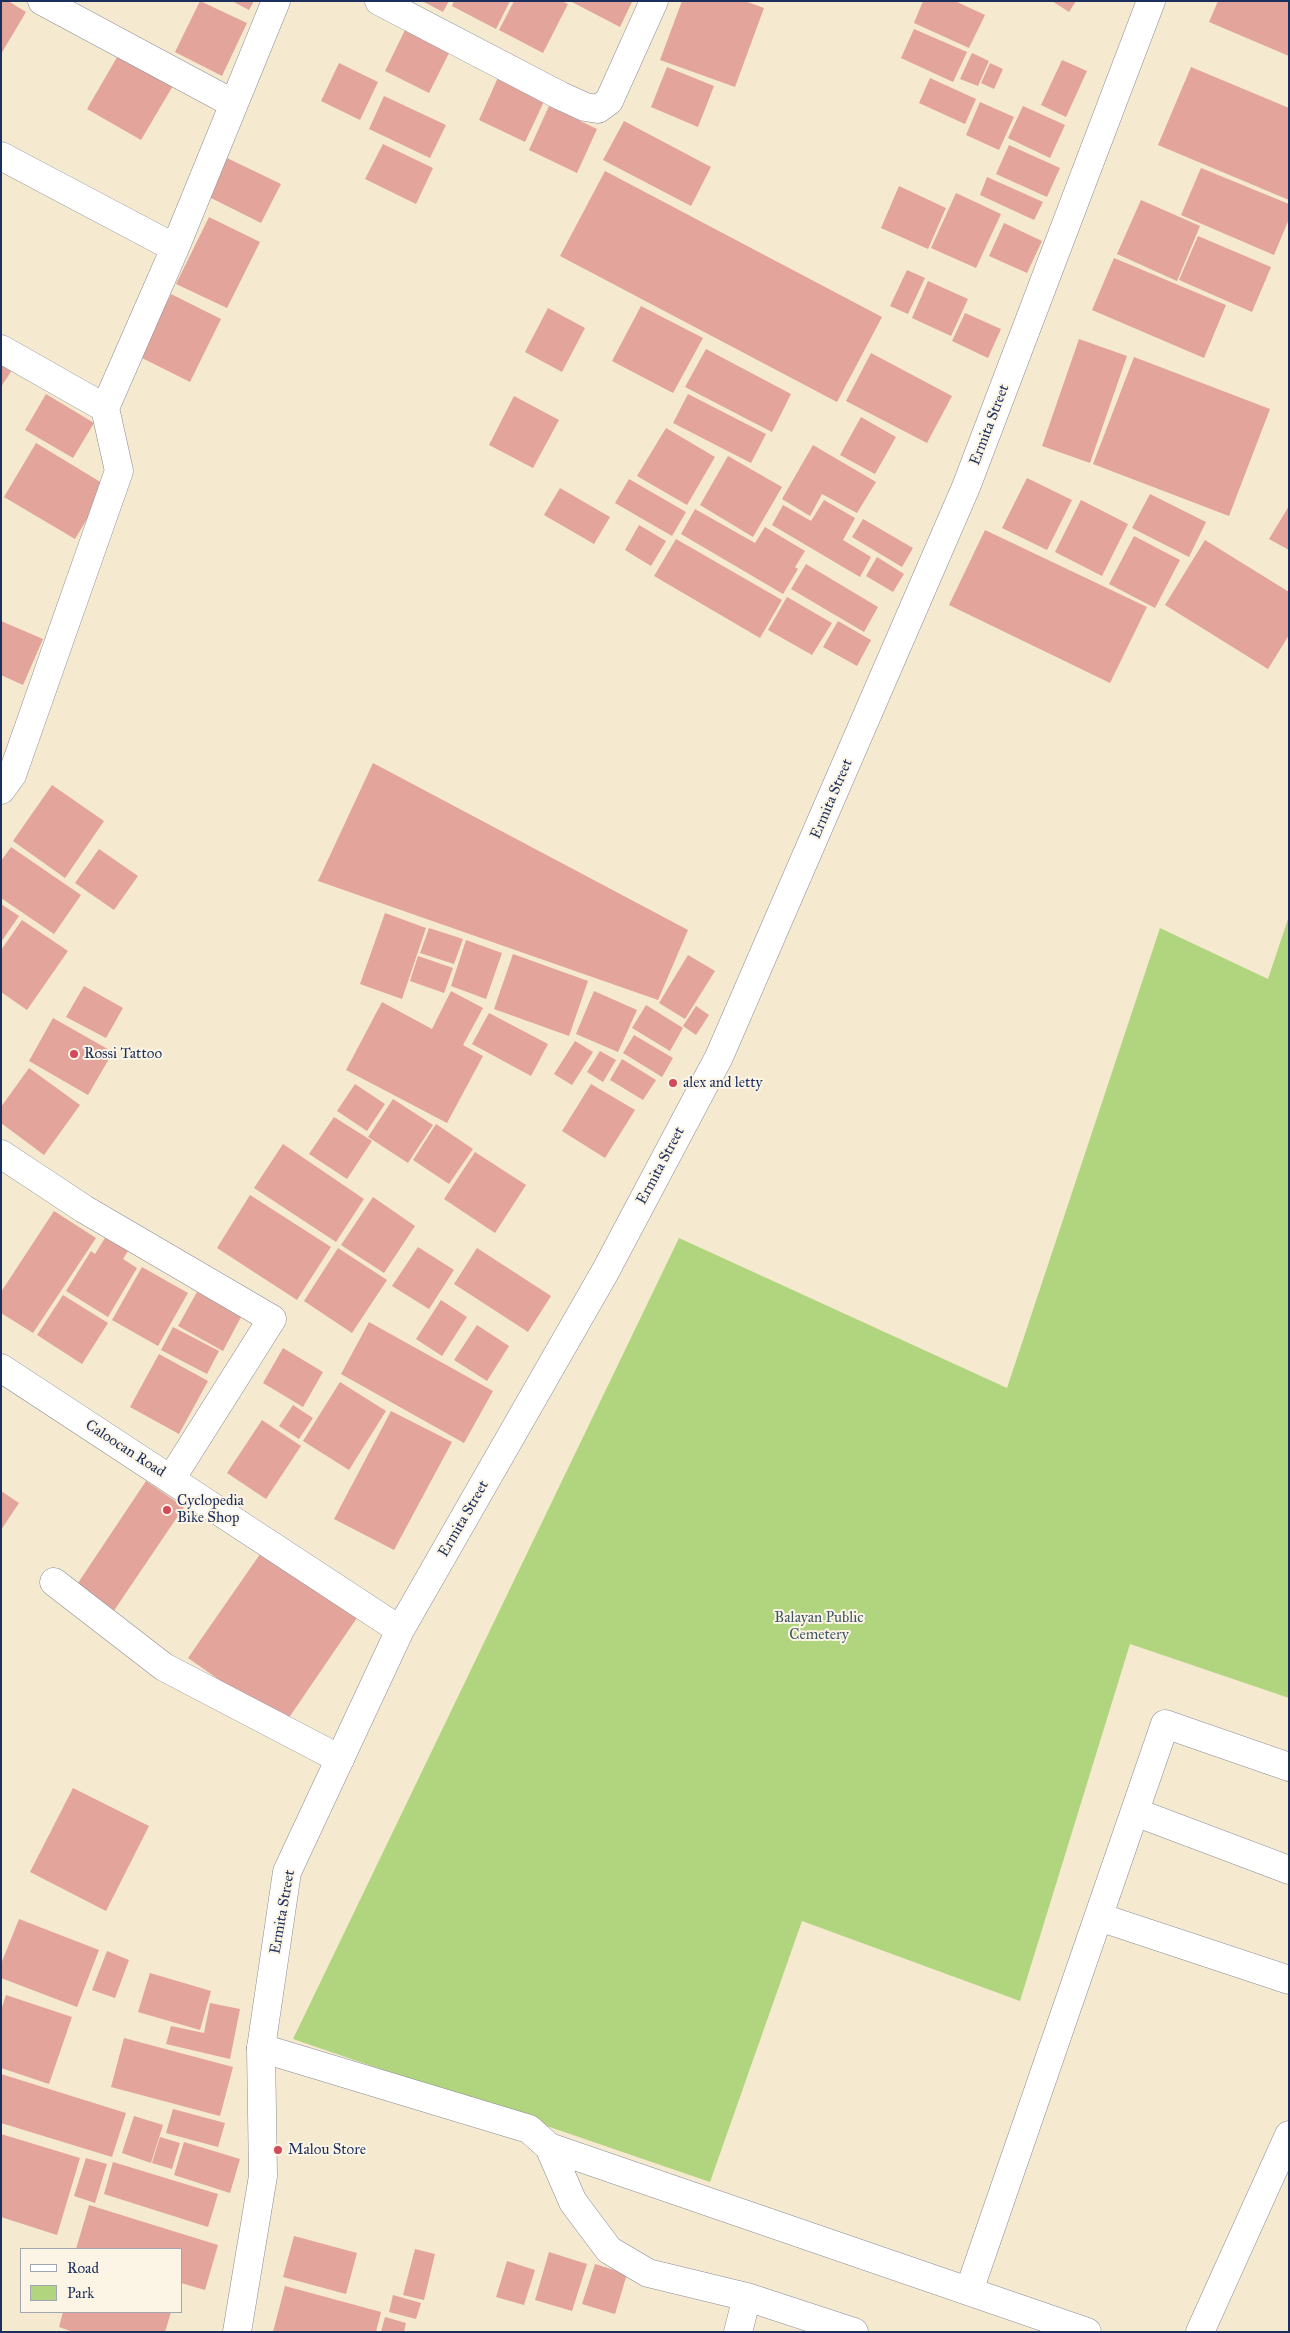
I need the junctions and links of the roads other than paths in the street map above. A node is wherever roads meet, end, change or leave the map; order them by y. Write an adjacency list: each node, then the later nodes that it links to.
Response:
1 (42, 1): 6 (street)
2 (276, 1): 6 (street)
3 (379, 1): 4 (street)
4 (654, 1)
5 (1151, 1): 16 (street, Ermita Street)
6 (234, 104): 8 (street)
7 (1, 156): 8 (street)
8 (175, 248): 10 (street)
9 (1, 348): 10 (street)
10 (104, 408): 11 (street)
11 (1, 790)
12 (1, 1154): 14 (street)
13 (1, 1368): 14 (street, Caloocan Road)
14 (171, 1479): 16 (street, Caloocan Road)
15 (54, 1582): 17 (street)
16 (400, 1630): 17 (street, Ermita Street)
17 (340, 1759): 23 (street, Ermita Street)
18 (1289, 1767): 19 (street)
19 (1135, 1812): 20 (street); 21 (street)
20 (1289, 1870)
21 (1099, 1917): 22 (street); 26 (street)
22 (1289, 1980)
23 (261, 2048): 25 (street); 28 (street, Ermita Street)
24 (1289, 2135): 32 (street)
25 (549, 2147): 26 (street); 27 (street)
26 (969, 2291): 31 (street)
27 (747, 2297): 29 (street); 30 (street)
28 (237, 2332)
29 (738, 2332)
30 (854, 2332)
31 (1087, 2332)
32 (1200, 2332)

